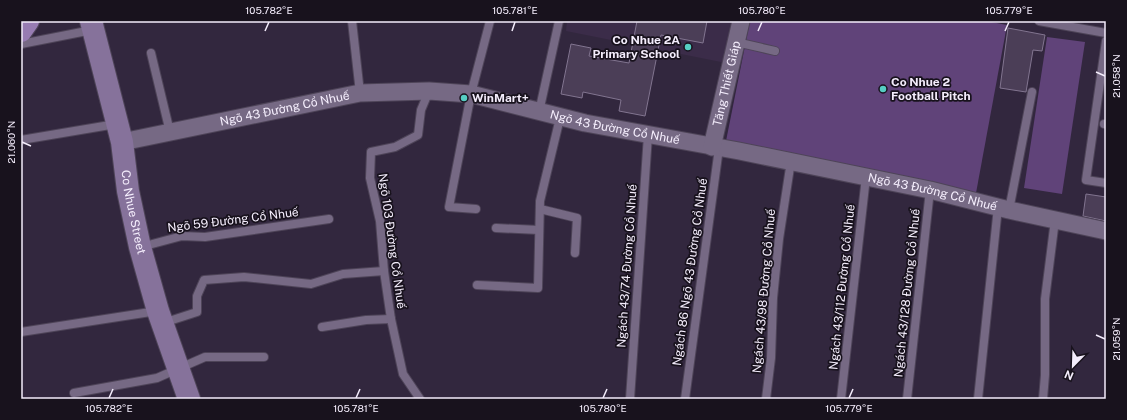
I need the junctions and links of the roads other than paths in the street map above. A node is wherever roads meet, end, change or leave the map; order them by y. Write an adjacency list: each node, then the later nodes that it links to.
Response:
1 (28, 21): 8 (main road)
2 (352, 21): 17 (lane)
3 (490, 21): 18 (lane)
4 (559, 21): 19 (lane)
5 (741, 21): 11 (street, Tăng Thiết Giáp)
6 (1039, 21): 9 (lane)
7 (92, 26): 12 (lane); 22 (main road, Co Nhue Street)
8 (21, 31)
9 (1106, 33)
10 (1106, 41): 28 (lane)
11 (736, 42): 13 (lane); 25 (street, Tăng Thiết Giáp)
12 (21, 44)
13 (775, 51)
14 (150, 53): 21 (lane)
15 (429, 91): 17 (street, Ngõ 43 Đường Cổ Nhuế); 18 (street, Ngõ 43 Đường Cổ Nhuế); 40 (lane, Ngõ 103 Đường Cổ Nhuế)
16 (1032, 92): 32 (lane)
17 (360, 93): 21 (street, Ngõ 43 Đường Cổ Nhuế)
18 (471, 94): 19 (street, Ngõ 43 Đường Cổ Nhuế); 30 (lane)
19 (539, 113): 20 (street, Ngõ 43 Đường Cổ Nhuế)
20 (560, 118): 23 (street, Ngõ 43 Đường Cổ Nhuế); 31 (lane)
21 (170, 132): 22 (street, Ngõ 43 Đường Cổ Nhuế)
22 (120, 133): 24 (lane); 38 (main road, Co Nhue Street)
23 (648, 135): 25 (street, Ngõ 43 Đường Cổ Nhuế); 51 (lane, Ngách 43/74 Đường Cổ Nhuế)
24 (21, 140)
25 (716, 147): 26 (street, Ngõ 43 Đường Cổ Nhuế); 52 (lane, Ngách 86 Ngõ 43 Đường Cổ Nhuế)
26 (791, 161): 27 (street, Ngõ 43 Đường Cổ Nhuế); 53 (lane, Ngách 43/98 Đường Cổ Nhuế)
27 (866, 177): 29 (street, Ngõ 43 Đường Cổ Nhuế); 54 (lane, Ngách 43/112 Đường Cổ Nhuế)
28 (1106, 184)
29 (930, 190): 32 (street, Ngõ 43 Đường Cổ Nhuế); 55 (lane, Ngách 43/128 Đường Cổ Nhuế)
30 (476, 209)
31 (540, 209): 36 (lane); 39 (lane)
32 (1004, 209): 34 (street, Ngõ 43 Đường Cổ Nhuế); 56 (lane)
33 (329, 220): 38 (lane, Ngõ 59 Đường Cổ Nhuế)
34 (1055, 220): 37 (street, Ngõ 43 Đường Cổ Nhuế); 57 (lane)
35 (496, 228): 36 (lane)
36 (539, 230): 41 (lane)
37 (1106, 231)
38 (140, 247): 42 (main road, Co Nhue Street)
39 (575, 253)
40 (384, 271): 42 (lane); 43 (lane, Ngõ 103 Đường Cổ Nhuế)
41 (478, 285)
42 (160, 317): 45 (lane); 47 (main road, Co Nhue Street)
43 (391, 319): 44 (lane); 50 (lane, Ngõ 103 Đường Cổ Nhuế)
44 (322, 327)
45 (21, 332)
46 (264, 357): 47 (lane)
47 (178, 369): 48 (lane); 49 (main road, Co Nhue Street)
48 (74, 393)
49 (189, 399)
50 (420, 399)
51 (630, 399)
52 (685, 399)
53 (766, 399)
54 (841, 399)
55 (908, 399)
56 (978, 399)
57 (1043, 399)

